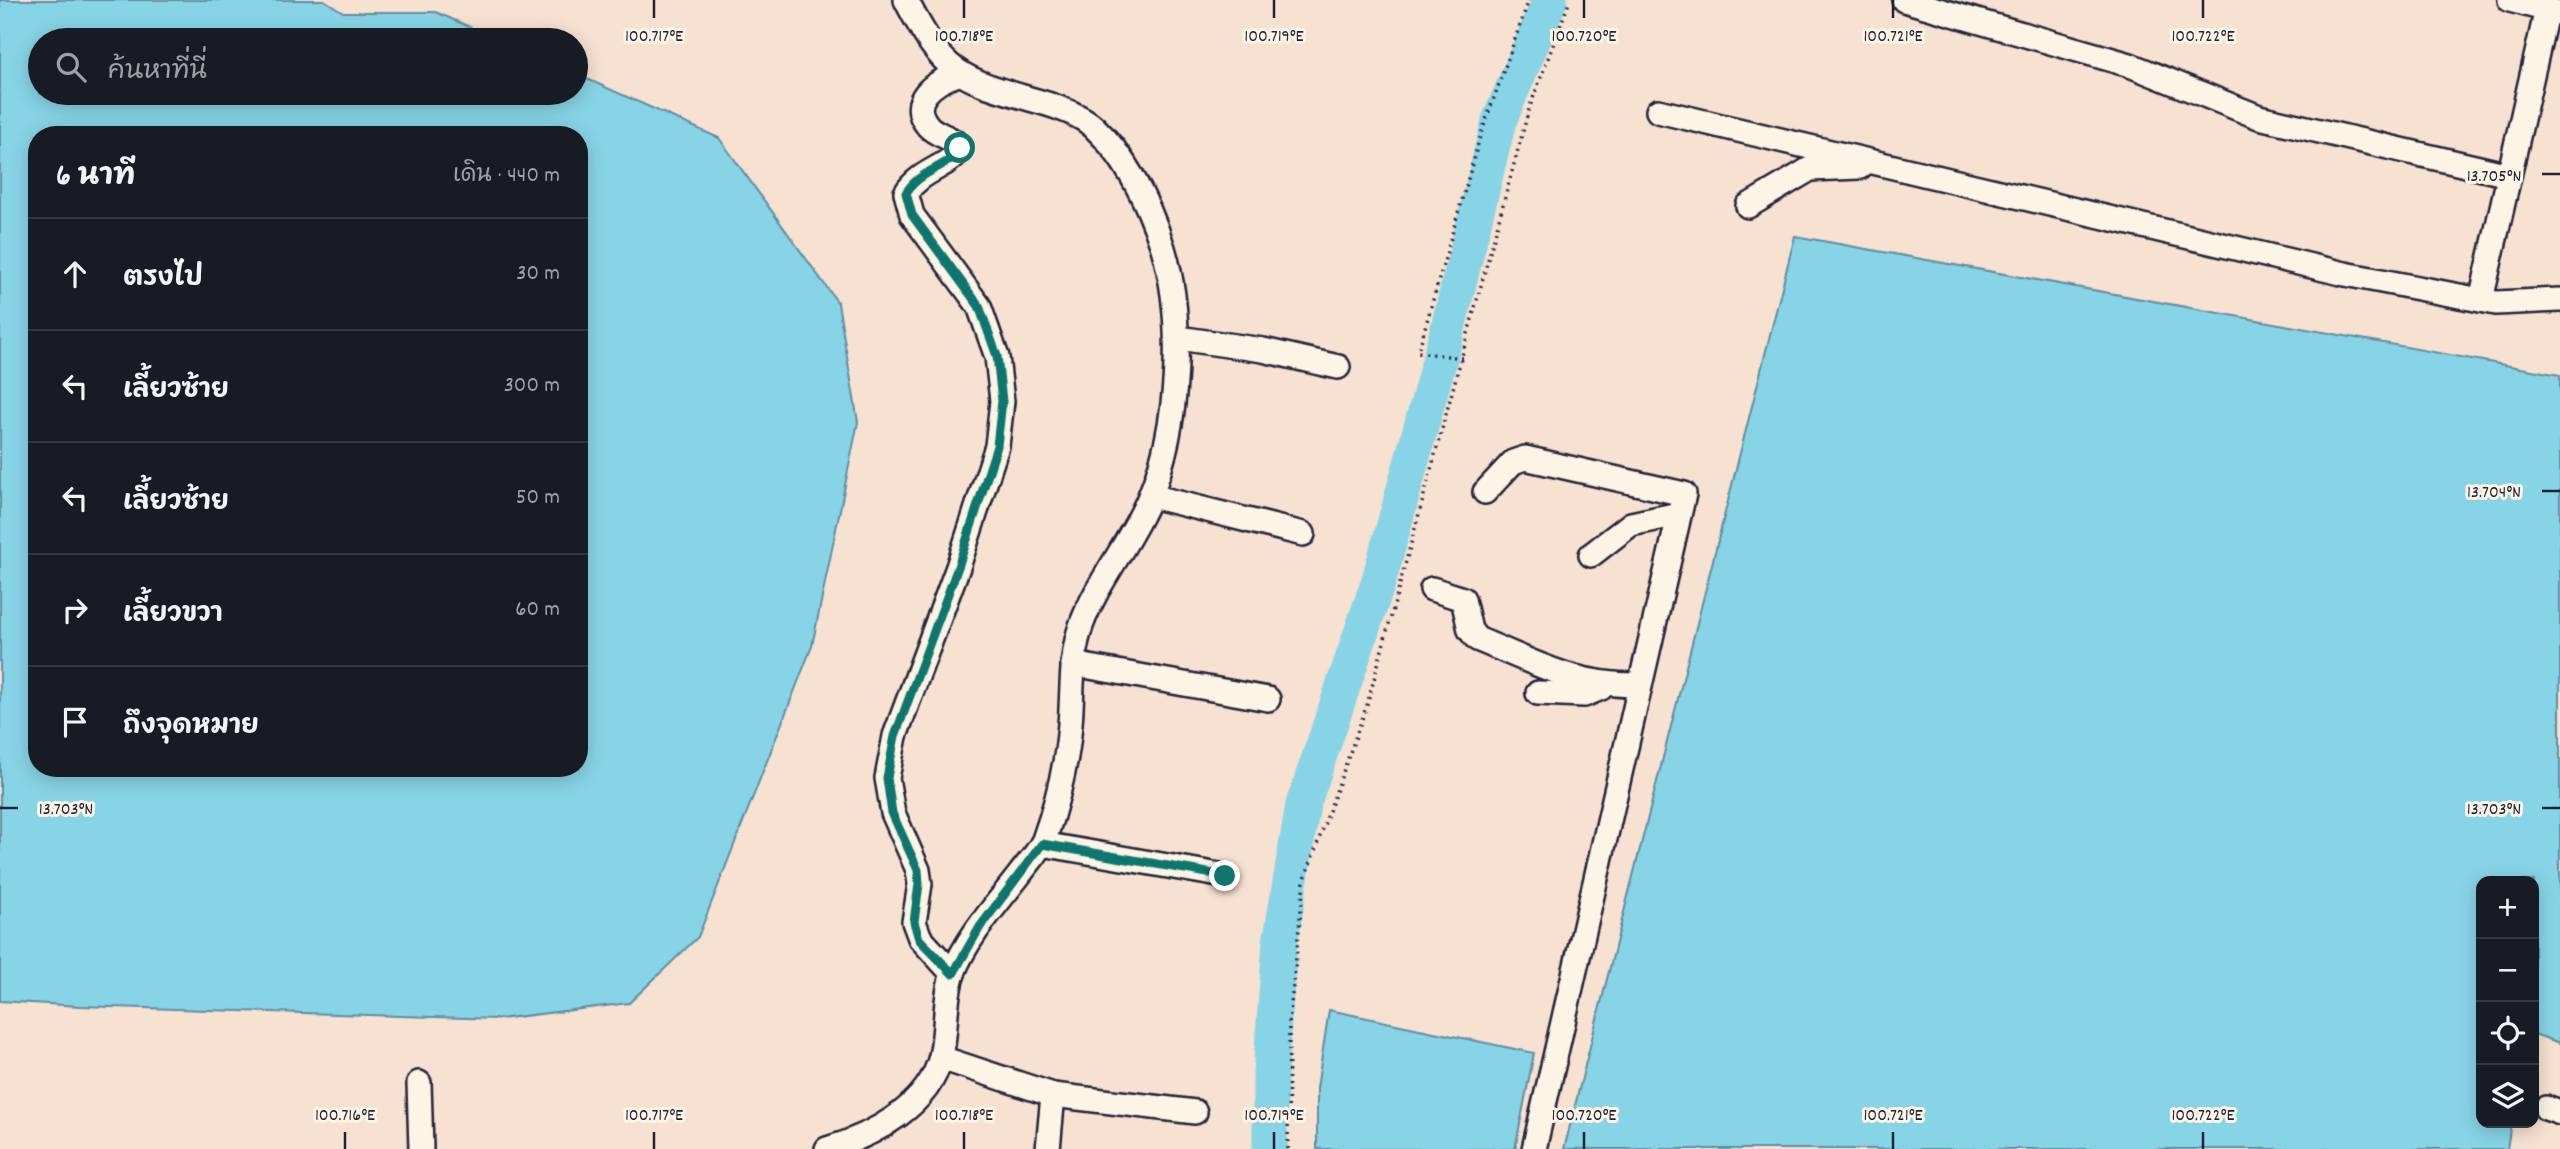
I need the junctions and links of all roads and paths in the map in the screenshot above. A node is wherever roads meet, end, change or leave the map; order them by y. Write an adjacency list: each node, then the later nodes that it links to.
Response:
1 (906, 0): 7 (street)
2 (1529, 0): 15 (path)
3 (1570, 0): 15 (path)
4 (1904, 0): 10 (street)
5 (2510, 0): 6 (street)
6 (2554, 11): 10 (street)
7 (958, 74): 14 (street); 30 (street)
8 (1658, 111): 9 (street)
9 (1888, 166): 11 (street); 12 (street)
10 (2509, 175): 12 (street)
11 (1748, 206)
12 (2480, 300): 13 (street)
13 (2560, 300)
14 (1178, 338): 16 (street); 18 (street)
15 (1462, 358): 38 (path)
16 (1338, 367)
17 (1485, 492): 19 (street)
18 (1151, 496): 20 (street); 23 (street)
19 (1681, 504): 21 (street); 25 (street)
20 (1303, 534)
21 (1591, 555)
22 (1432, 589): 24 (street)
23 (1073, 663): 27 (street); 28 (street)
24 (1606, 685): 25 (street); 26 (street)
25 (1640, 685): 39 (street)
26 (1538, 693)
27 (1268, 699)
28 (1042, 844): 29 (street); 30 (street)
29 (1225, 876)
30 (953, 974): 31 (street)
31 (941, 1058): 33 (street); 36 (street)
32 (419, 1083): 35 (street)
33 (1053, 1095): 34 (street); 37 (street)
34 (1195, 1112)
35 (421, 1149)
36 (827, 1149)
37 (1048, 1149)
38 (1288, 1149)
39 (1534, 1149)

